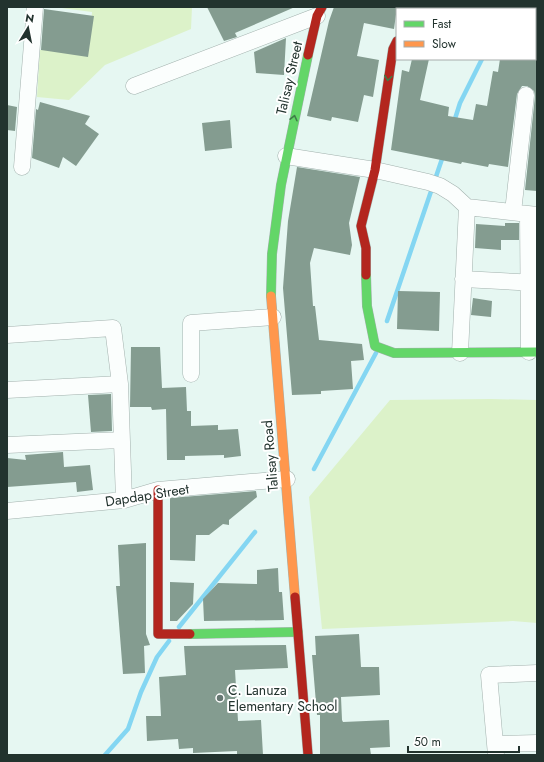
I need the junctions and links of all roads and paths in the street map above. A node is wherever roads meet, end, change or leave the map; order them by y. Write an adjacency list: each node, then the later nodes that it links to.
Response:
1 (36, 7): 7 (street)
2 (320, 12): 4 (street); 6 (street, Talisay Street, one-way to 2)
3 (396, 43): 8 (street, one-way to 8)
4 (134, 86)
5 (526, 95): 10 (street)
6 (286, 156): 8 (street); 13 (street, Talisay Road)
7 (22, 167)
8 (375, 170): 9 (street); 16 (street)
9 (466, 207): 10 (street); 11 (street)
10 (526, 214): 12 (street)
11 (463, 279): 12 (street); 16 (street)
12 (533, 283): 15 (street)
13 (273, 317): 17 (street); 22 (street, Talisay Road)
14 (7, 335): 18 (street)
15 (533, 352): 16 (street)
16 (460, 353)
17 (191, 374)
18 (120, 384): 19 (street); 20 (street)
19 (7, 390)
20 (121, 440): 21 (street); 24 (street)
21 (7, 445)
22 (287, 479): 23 (street, Dapdap Street); 26 (street, Talisay Road)
23 (158, 490): 24 (street, Dapdap Street); 26 (street)
24 (124, 500): 25 (street, Dapdap Street)
25 (7, 511)
26 (298, 632): 30 (street, Talisay Road)
27 (537, 673): 29 (street)
28 (537, 743): 29 (street)
29 (496, 750)
30 (308, 755)

